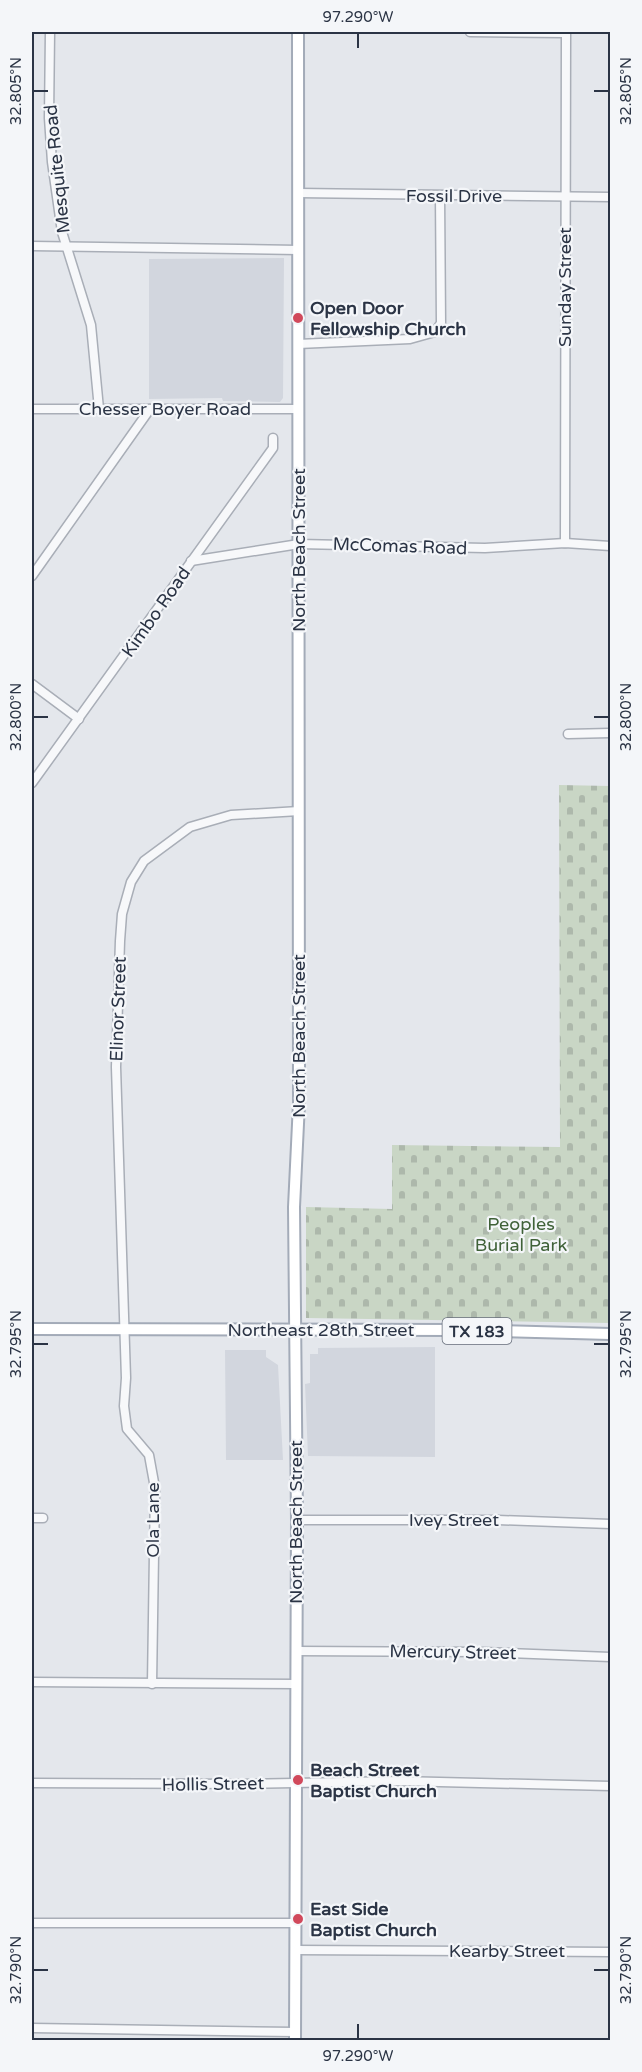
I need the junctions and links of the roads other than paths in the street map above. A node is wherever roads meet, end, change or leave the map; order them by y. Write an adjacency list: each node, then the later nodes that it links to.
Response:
1 (50, 32): 10 (street, Mesquite Road)
2 (298, 32): 5 (main road, North Beach Street)
3 (470, 32): 4 (street)
4 (566, 32): 7 (street, Sunday Street)
5 (298, 194): 6 (street, Fossil Drive); 11 (main road, North Beach Street)
6 (440, 196): 7 (street, Fossil Drive); 12 (street)
7 (565, 197): 8 (street, Fossil Drive); 18 (street, Sunday Street)
8 (610, 197)
9 (32, 246): 10 (street)
10 (66, 248): 11 (street); 14 (street, Mesquite Road)
11 (298, 250): 12 (main road, North Beach Street)
12 (298, 344): 16 (main road, North Beach Street)
13 (32, 409): 14 (street, Chesser Boyer Road)
14 (99, 409): 15 (street, Chesser Boyer Road)
15 (150, 409): 16 (street, Chesser Boyer Road); 22 (street)
16 (298, 410): 19 (main road, North Beach Street)
17 (273, 438): 21 (street, Kimbo Road)
18 (565, 543): 19 (street, McComas Road); 20 (street, McComas Road)
19 (298, 544): 21 (street, McComas Road); 28 (main road, North Beach Street)
20 (610, 546)
21 (191, 561): 24 (street, Kimbo Road)
22 (32, 576)
23 (32, 684): 24 (street)
24 (79, 719): 27 (street, Kimbo Road)
25 (610, 733): 26 (street)
26 (568, 734)
27 (32, 783)
28 (299, 811): 30 (street, Elinor Street); 31 (main road, North Beach Street)
29 (32, 1329): 30 (main road, Northeast 28th Street / TX 183)
30 (123, 1329): 31 (main road, Northeast 28th Street / TX 183); 40 (street, Ola Lane)
31 (294, 1330): 32 (main road, Northeast 28th Street / TX 183); 35 (main road, North Beach Street)
32 (610, 1334)
33 (32, 1518): 34 (street)
34 (44, 1518)
35 (297, 1520): 36 (street, Ivey Street); 37 (main road, North Beach Street)
36 (610, 1524)
37 (296, 1651): 38 (street, Mercury Street); 41 (main road, North Beach Street)
38 (610, 1657)
39 (32, 1682): 40 (street)
40 (152, 1684): 41 (street)
41 (296, 1684): 42 (main road, North Beach Street)
42 (296, 1782): 43 (street, Hollis Street); 44 (street, Hollis Street); 46 (main road, North Beach Street)
43 (32, 1783)
44 (610, 1786)
45 (32, 1923): 46 (street)
46 (296, 1923): 47 (main road, North Beach Street)
47 (296, 1950): 48 (street, Kearby Street); 50 (main road, North Beach Street)
48 (610, 1952)
49 (32, 2028): 50 (street)
50 (295, 2036)

